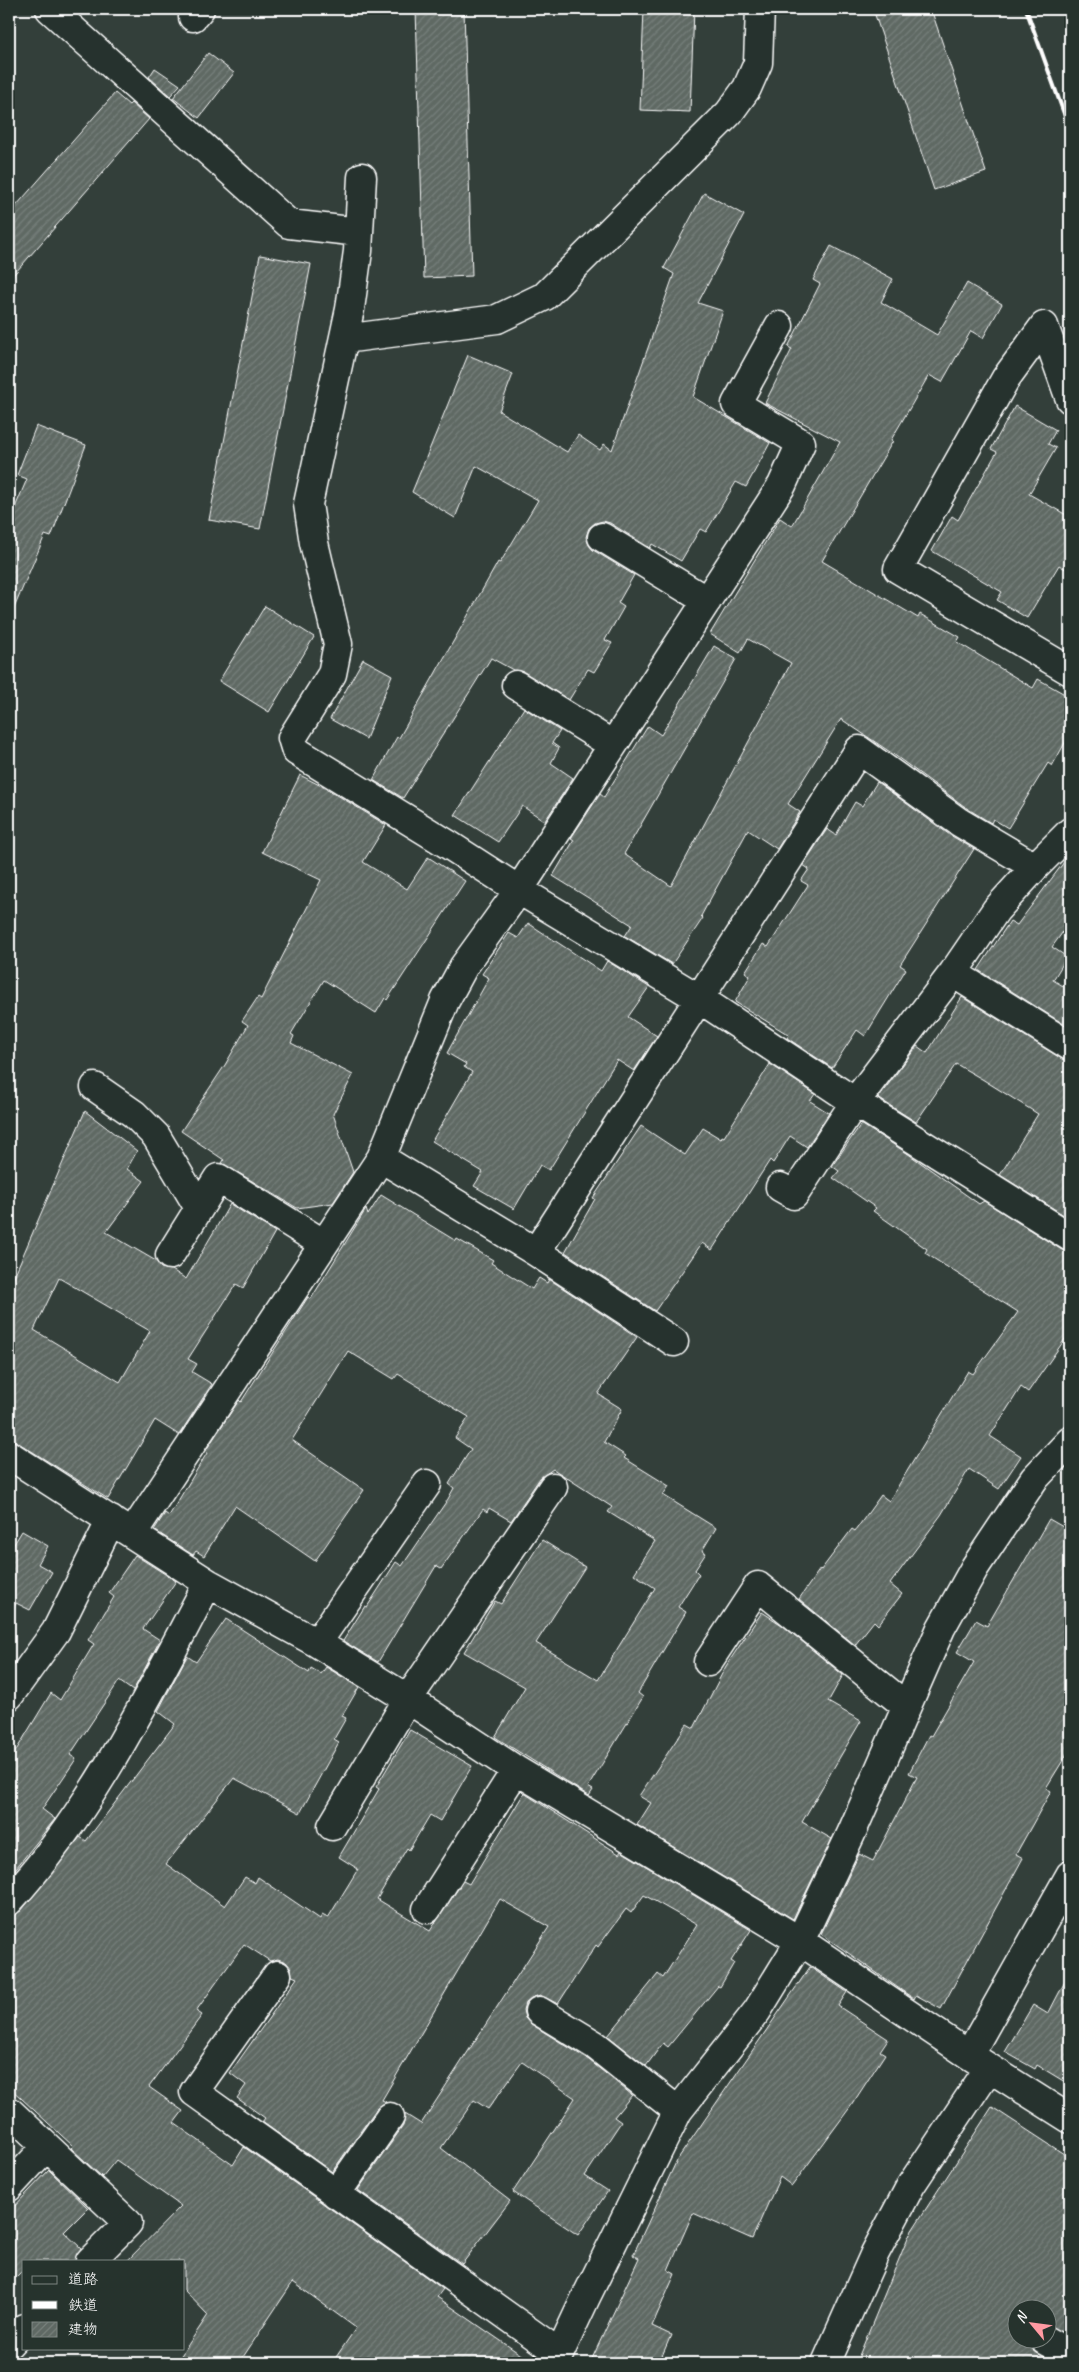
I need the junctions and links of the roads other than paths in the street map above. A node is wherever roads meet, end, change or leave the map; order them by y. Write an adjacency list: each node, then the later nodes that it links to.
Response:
1 (50, 9): 4 (street)
2 (760, 9): 6 (street)
3 (362, 177): 4 (street)
4 (359, 232): 6 (street)
5 (779, 326): 9 (street)
6 (344, 340): 15 (street)
7 (1070, 399): 10 (street)
8 (602, 537): 9 (street)
9 (706, 601): 12 (street)
10 (1069, 668)
11 (516, 685): 12 (street)
12 (613, 745): 15 (street)
13 (1069, 835): 14 (street)
14 (1035, 867): 16 (street); 17 (street)
15 (519, 890): 17 (street); 21 (street)
16 (953, 973): 18 (street); 20 (street)
17 (700, 999): 20 (street); 26 (street)
18 (1070, 1046)
19 (95, 1087): 23 (street)
20 (856, 1102): 22 (street); 24 (street)
21 (381, 1158): 25 (street); 26 (street)
22 (780, 1187)
23 (199, 1208): 25 (street); 27 (street)
24 (1070, 1237)
25 (324, 1244): 33 (street)
26 (536, 1252): 28 (street)
27 (170, 1255)
28 (674, 1342)
29 (1070, 1442): 39 (street)
30 (9, 1455): 33 (street)
31 (427, 1484): 35 (street)
32 (553, 1487): 38 (street)
33 (121, 1527): 34 (street); 37 (street)
34 (208, 1583): 35 (street); 43 (street)
35 (317, 1643): 38 (street)
36 (708, 1662): 39 (street)
37 (9, 1696)
38 (408, 1699): 40 (street); 41 (street)
39 (906, 1706): 45 (street)
40 (516, 1770): 44 (street); 45 (street)
41 (332, 1826)
42 (1070, 1875): 48 (street)
43 (9, 1901)
44 (428, 1909)
45 (800, 1941): 48 (street); 49 (street)
46 (277, 1975): 55 (street)
47 (539, 2011): 49 (street)
48 (979, 2062): 52 (street); 62 (street)
49 (678, 2111): 61 (street)
50 (9, 2112): 53 (street)
51 (390, 2117): 55 (street)
52 (1070, 2119)
53 (46, 2147): 54 (street); 56 (street)
54 (9, 2187)
55 (336, 2194): 61 (street)
56 (91, 2260)
57 (22, 2330): 58 (street)
58 (9, 2344)
59 (1056, 2346): 60 (street)
60 (1070, 2354)
61 (557, 2358)
62 (826, 2363)

